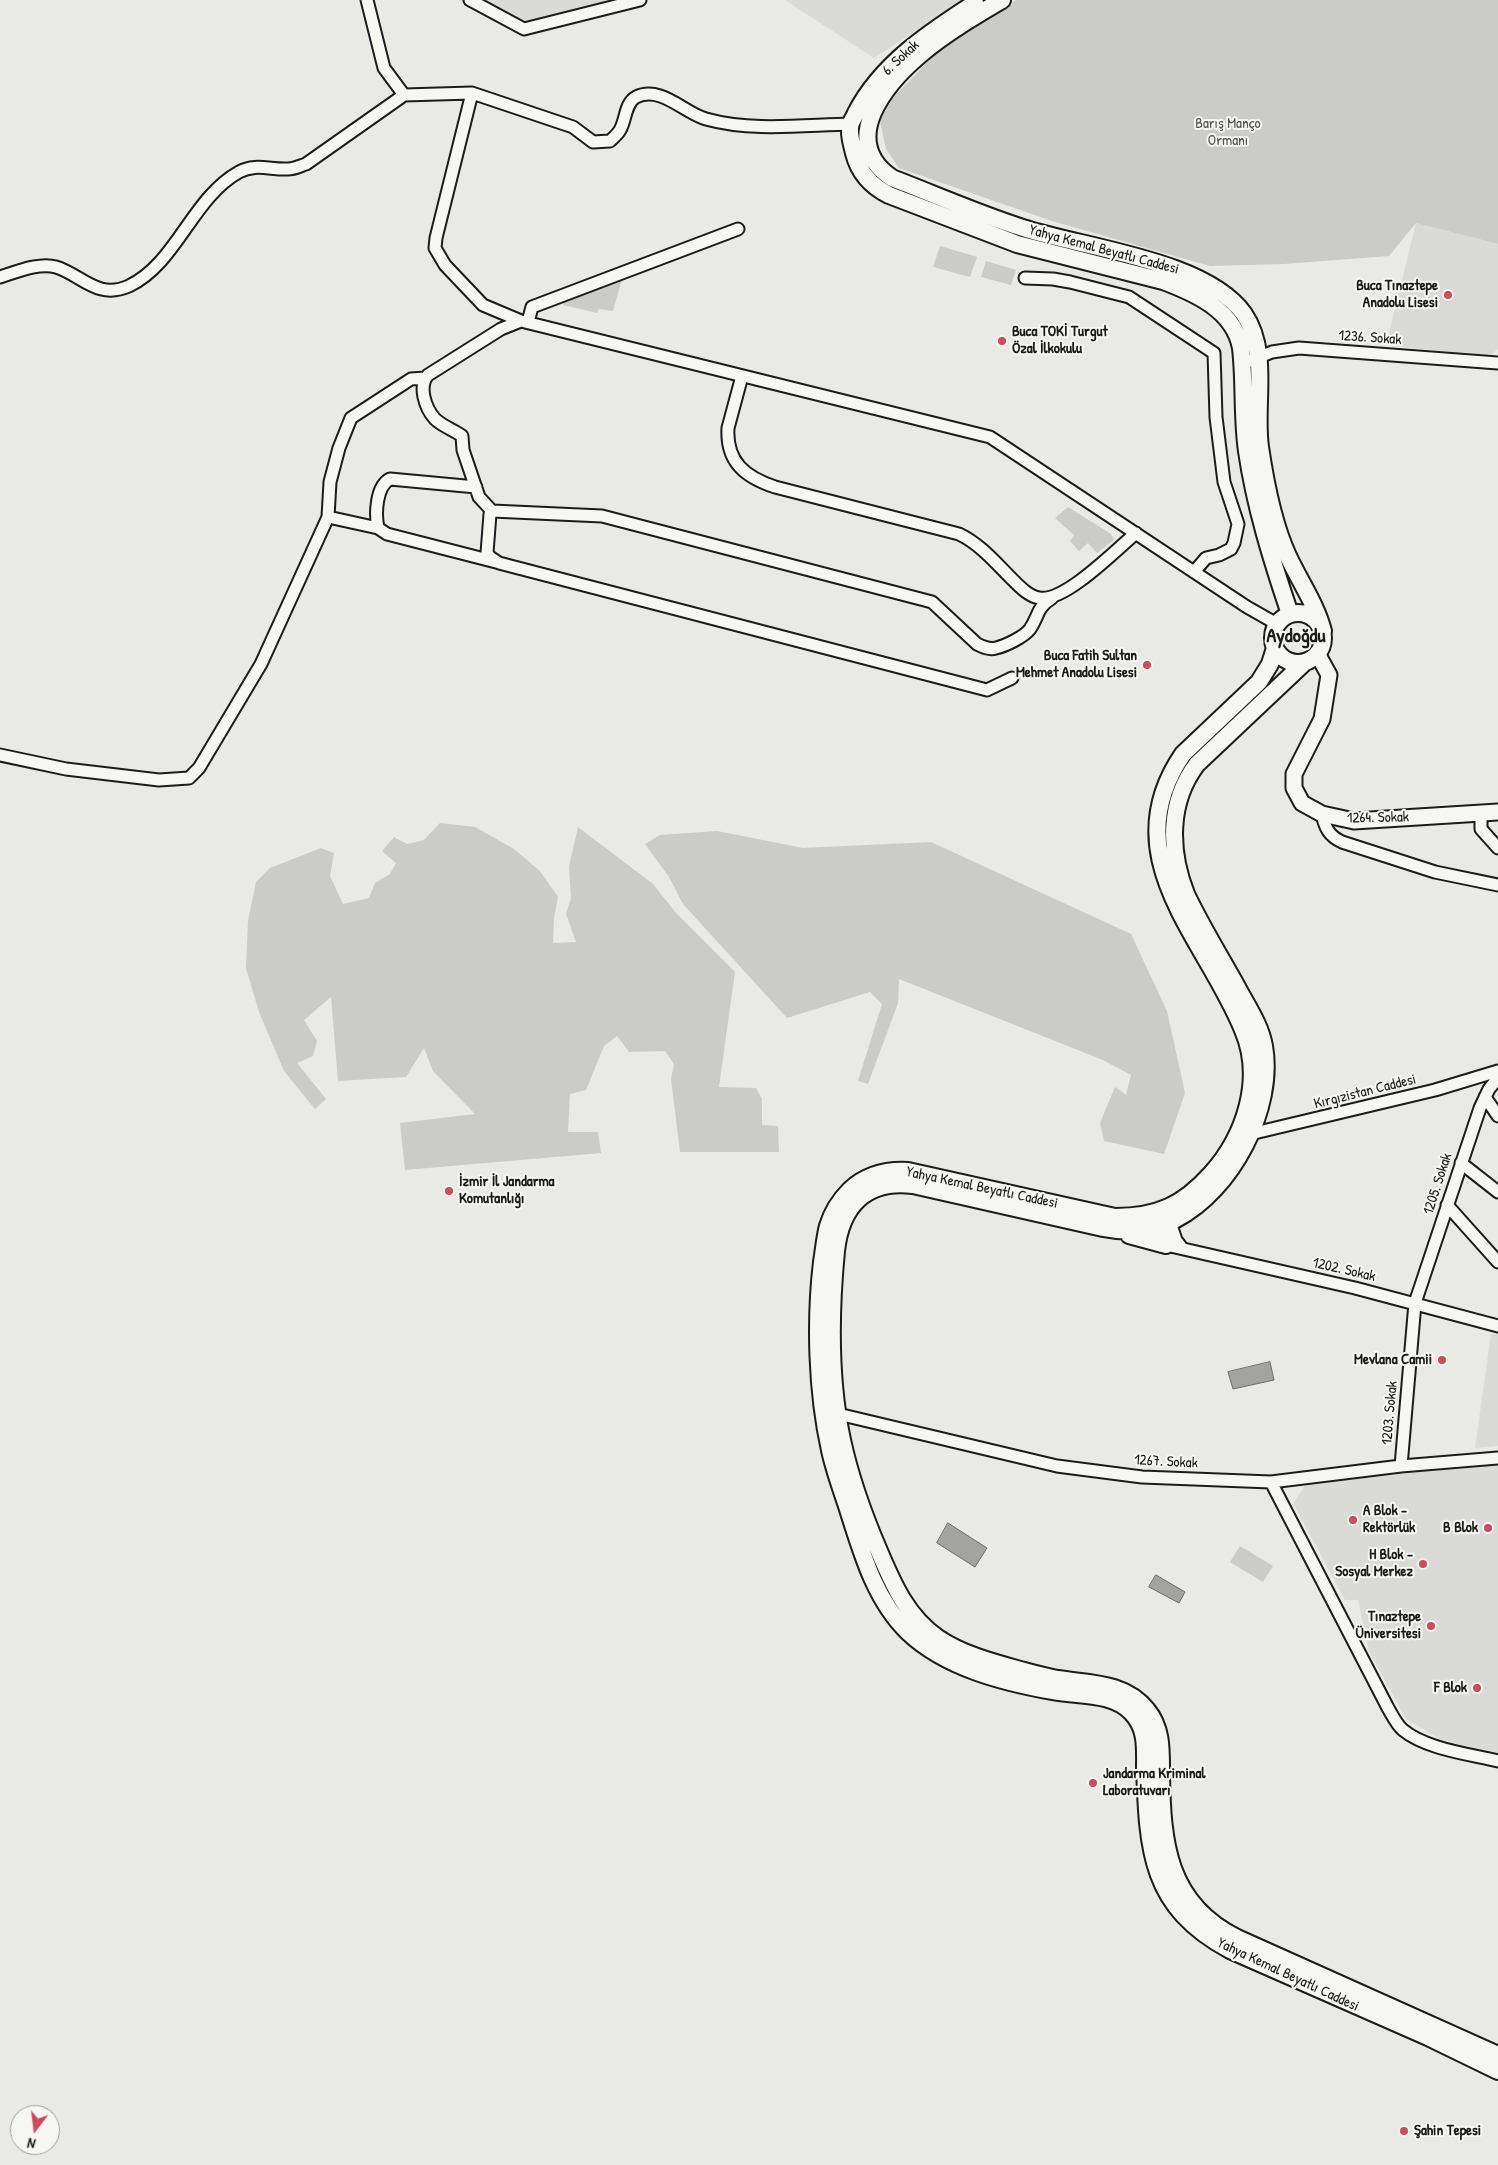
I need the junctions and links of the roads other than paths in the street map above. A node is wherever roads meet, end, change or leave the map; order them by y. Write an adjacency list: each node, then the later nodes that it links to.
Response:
1 (367, 0): 7 (street)
2 (470, 0): 3 (street)
3 (640, 0)
4 (980, 0): 8 (main road, 6. Sokak)
5 (1002, 0): 9 (main road, 6. Sokak)
6 (472, 93): 7 (street); 8 (street); 13 (street)
7 (404, 95): 11 (street)
8 (851, 131): 16 (main road, Yahya Kemal Beyatlı Caddesi)
9 (867, 132): 14 (main road, Yahya Kemal Beyatlı Caddesi)
10 (738, 229): 13 (street)
11 (0, 277)
12 (1025, 278): 25 (street)
13 (524, 322): 17 (street); 18 (street)
14 (1258, 357): 15 (street, 1236. Sokak); 16 (street, 1236. Sokak); 29 (main road, Yahya Kemal Beyatlı Caddesi)
15 (1498, 363)
16 (1242, 364): 27 (main road, Yahya Kemal Beyatlı Caddesi)
17 (742, 376): 23 (street); 26 (street)
18 (425, 378): 19 (street); 21 (street)
19 (476, 487): 20 (street); 22 (street)
20 (492, 511): 24 (street); 26 (street)
21 (328, 517): 22 (street); 33 (street)
22 (378, 528): 24 (street)
23 (1136, 533): 25 (street); 26 (street)
24 (499, 563): 32 (street)
25 (1194, 572): 28 (street)
26 (1052, 598)
27 (1290, 614): 28 (main road); 29 (main road)
28 (1277, 624): 30 (main road)
29 (1323, 631): 31 (main road)
30 (1275, 648): 31 (main road); 43 (main road, Yahya Kemal Beyatlı Caddesi)
31 (1311, 659): 36 (street, 1264. Sokak); 43 (main road, Yahya Kemal Beyatlı Caddesi)
32 (1012, 678)
33 (0, 755)
34 (1498, 812): 35 (street, 1264. Sokak)
35 (1480, 813): 36 (street, 1264. Sokak); 37 (street)
36 (1322, 814): 38 (street)
37 (1498, 848)
38 (1498, 885)
39 (1498, 1071): 43 (street, Kırgızistan Caddesi)
40 (1498, 1078): 41 (street, 1205. Sokak)
41 (1485, 1096): 42 (street); 44 (street, 1205. Sokak)
42 (1498, 1116)
43 (1243, 1135): 47 (main road, Yahya Kemal Beyatlı Caddesi)
44 (1461, 1163): 45 (street); 46 (street, 1205. Sokak)
45 (1498, 1192)
46 (1447, 1205): 50 (street); 51 (street, 1205. Sokak)
47 (1163, 1218): 48 (main road, Yahya Kemal Beyatlı Caddesi); 49 (street); 49 (street); 58 (main road, Yahya Kemal Beyatlı Caddesi)
48 (1102, 1228): 49 (main road); 53 (main road, Yahya Kemal Beyatlı Caddesi)
49 (1174, 1246): 51 (street, 1202. Sokak)
50 (1498, 1262)
51 (1415, 1303): 52 (street, 1202. Sokak); 55 (street, 1203. Sokak)
52 (1498, 1326)
53 (838, 1414): 56 (street, 1267. Sokak); 58 (main road, Yahya Kemal Beyatlı Caddesi)
54 (1498, 1458): 55 (street, 1267. Sokak)
55 (1401, 1466): 56 (street, 1267. Sokak)
56 (1271, 1482): 57 (street)
57 (1498, 1761)
58 (1404, 2020): 59 (main road, Yahya Kemal Beyatlı Caddesi); 60 (main road, Yahya Kemal Beyatlı Caddesi)
59 (1498, 2055)
60 (1498, 2071)

